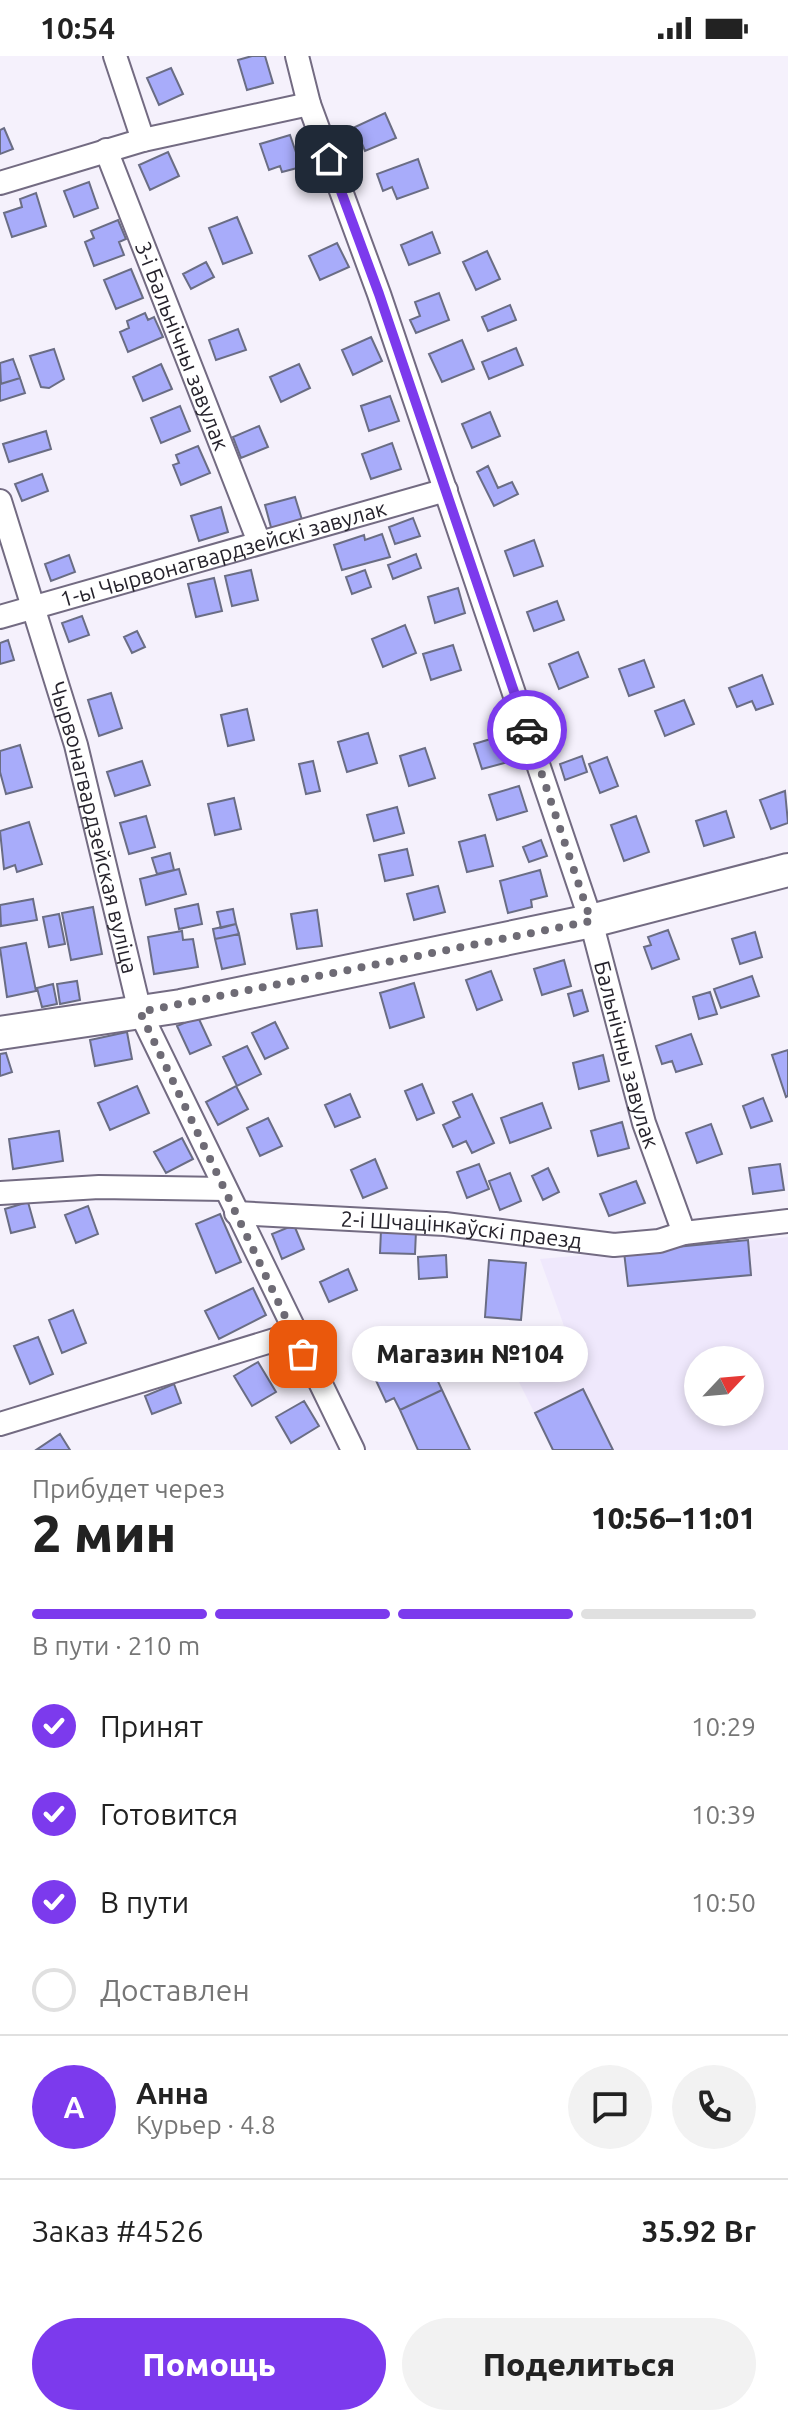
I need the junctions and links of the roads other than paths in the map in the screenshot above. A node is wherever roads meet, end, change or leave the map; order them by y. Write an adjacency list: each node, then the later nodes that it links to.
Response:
1 (115, 56): 4 (street)
2 (297, 56): 3 (street, Бальнічны завулак)
3 (309, 104): 4 (street); 7 (street, Бальнічны завулак)
4 (143, 140): 5 (street)
5 (106, 150): 6 (street); 9 (street, 3-і Бальнічны завулак)
6 (0, 183)
7 (446, 490): 9 (street, 1-ы Чырвонагвардзейскі завулак); 13 (street, Бальнічны завулак)
8 (0, 501): 10 (street, Чырвонагвардзейская вуліца)
9 (259, 542): 10 (street, 1-ы Чырвонагвардзейскі завулак)
10 (34, 606): 11 (street, 1-ы Чырвонагвардзейскі завулак); 14 (street, Чырвонагвардзейская вуліца)
11 (0, 617)
12 (788, 870): 13 (street)
13 (591, 921): 14 (street); 20 (street, Бальнічны завулак)
14 (140, 1012): 15 (street); 16 (street, Чырвонагвардзейская вуліца)
15 (0, 1033)
16 (225, 1189): 17 (street); 18 (street, Чырвонагвардзейская вуліца)
17 (0, 1193)
18 (236, 1213): 20 (street, 2-і Шчацінкаўскі праезд); 21 (street, Чырвонагвардзейская вуліца)
19 (788, 1221): 20 (street, 2-і Шчацінкаўскі праезд)
20 (684, 1233)
21 (294, 1334): 22 (street); 23 (street, Чырвонагвардзейская вуліца)
22 (0, 1424)
23 (353, 1450)

